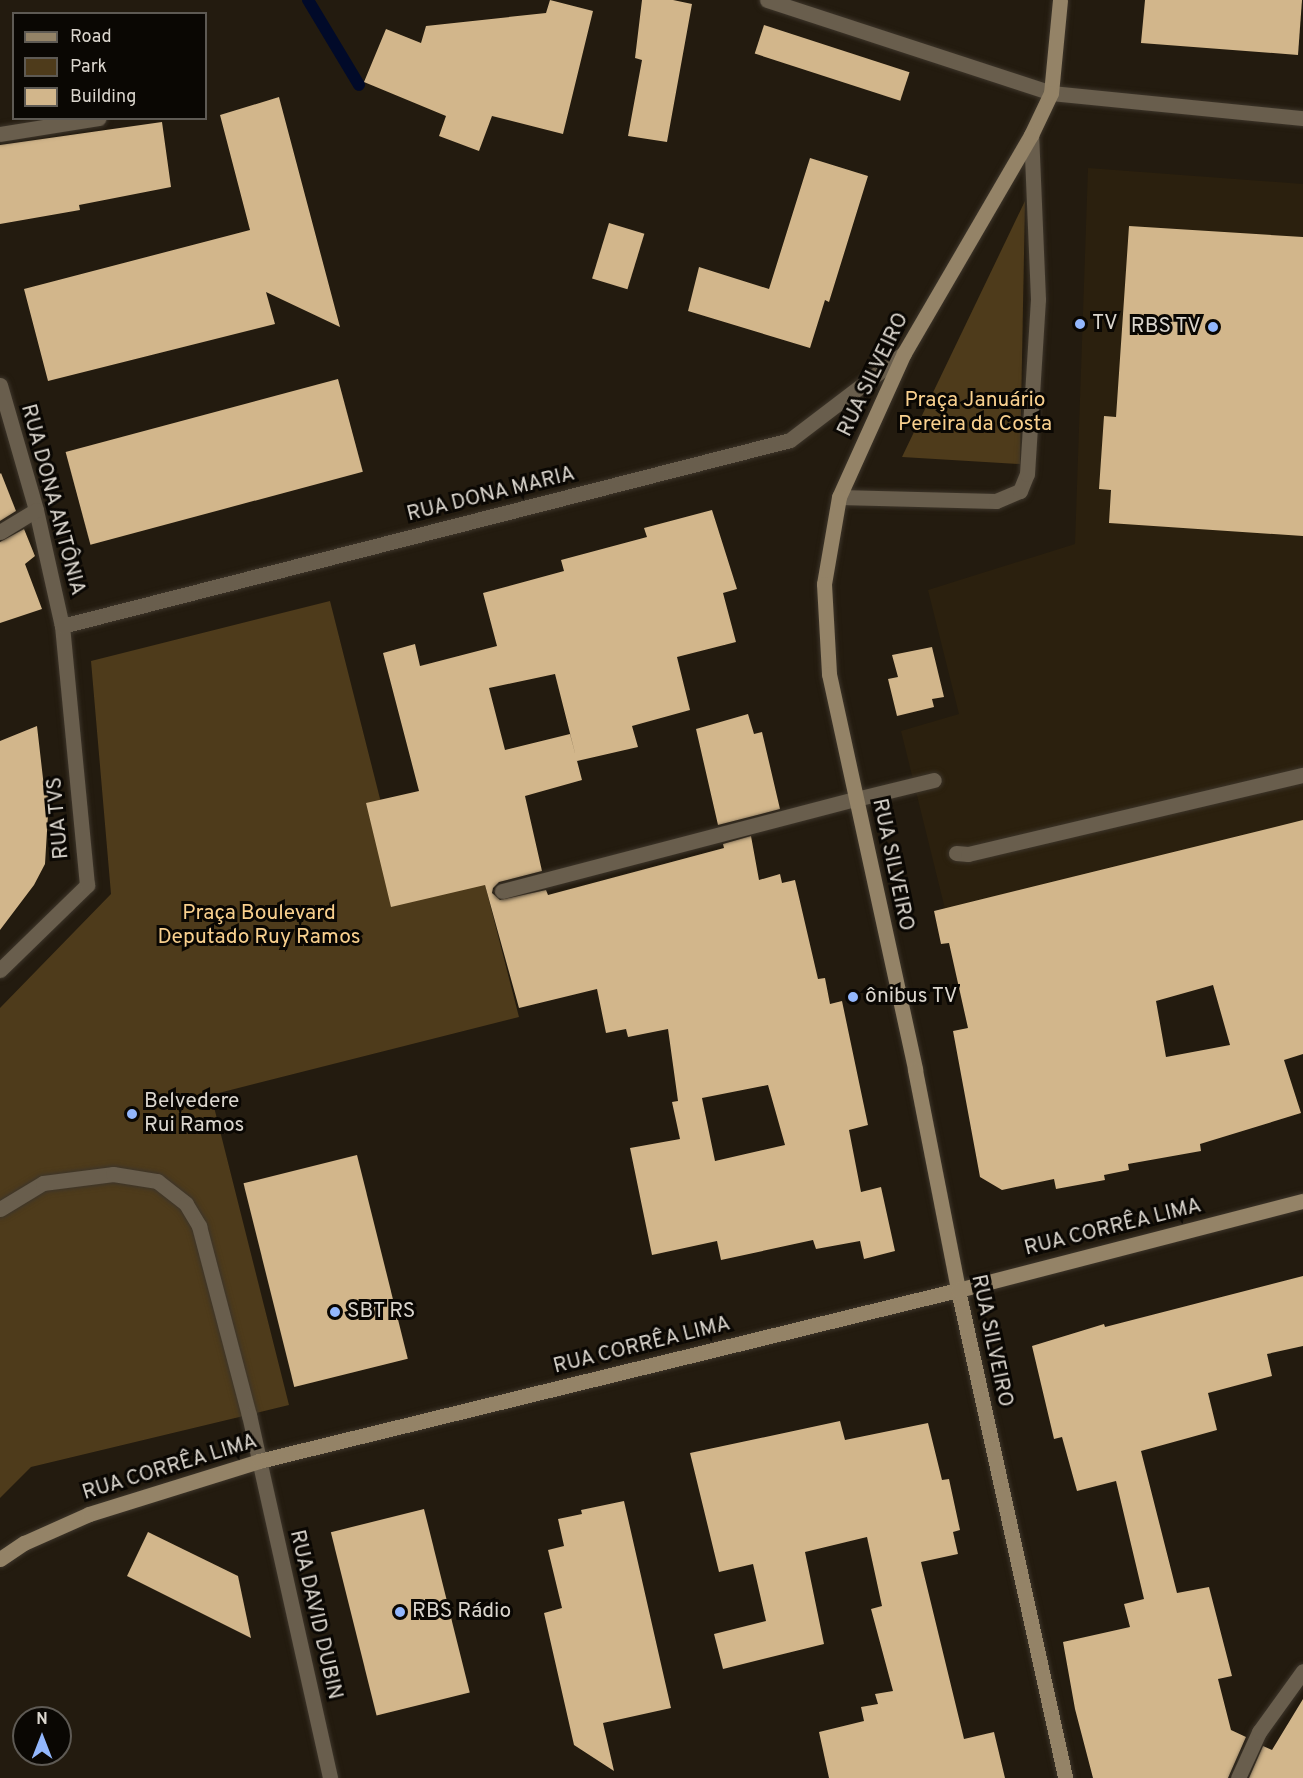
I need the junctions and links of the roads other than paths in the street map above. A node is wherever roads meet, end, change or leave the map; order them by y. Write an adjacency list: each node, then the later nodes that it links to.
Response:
1 (767, 0): 3 (street)
2 (1060, 0): 3 (street, RUA SILVEIRO)
3 (1051, 93): 4 (street); 7 (street, RUA SILVEIRO)
4 (1303, 118)
5 (87, 120): 6 (street)
6 (0, 135)
7 (1031, 135): 8 (street, RUA SILVEIRO); 11 (street)
8 (904, 353): 11 (street, RUA SILVEIRO); 14 (street, RUA DONA MARIA)
9 (0, 385): 10 (street, RUA DONA ANTÔNIA)
10 (6, 431): 12 (street, RUA DONA ANTÔNIA)
11 (839, 497): 17 (street, RUA SILVEIRO)
12 (36, 510): 13 (street); 14 (street, RUA DONA ANTÔNIA)
13 (0, 532)
14 (62, 626): 20 (street, RUA TVS)
15 (1303, 775): 18 (street)
16 (934, 780): 17 (street)
17 (856, 799): 19 (street); 23 (street, RUA SILVEIRO)
18 (956, 853)
19 (502, 891)
20 (0, 970)
21 (1303, 1201): 23 (street, RUA CORRÊA LIMA)
22 (0, 1209): 24 (street, RUA DAVID DUBIN)
23 (958, 1290): 24 (street, RUA CORRÊA LIMA); 28 (street, RUA SILVEIRO)
24 (259, 1461): 25 (street, RUA CORRÊA LIMA); 27 (street, RUA DAVID DUBIN)
25 (0, 1559)
26 (1303, 1671): 29 (street)
27 (330, 1778)
28 (1065, 1778)
29 (1238, 1778)

